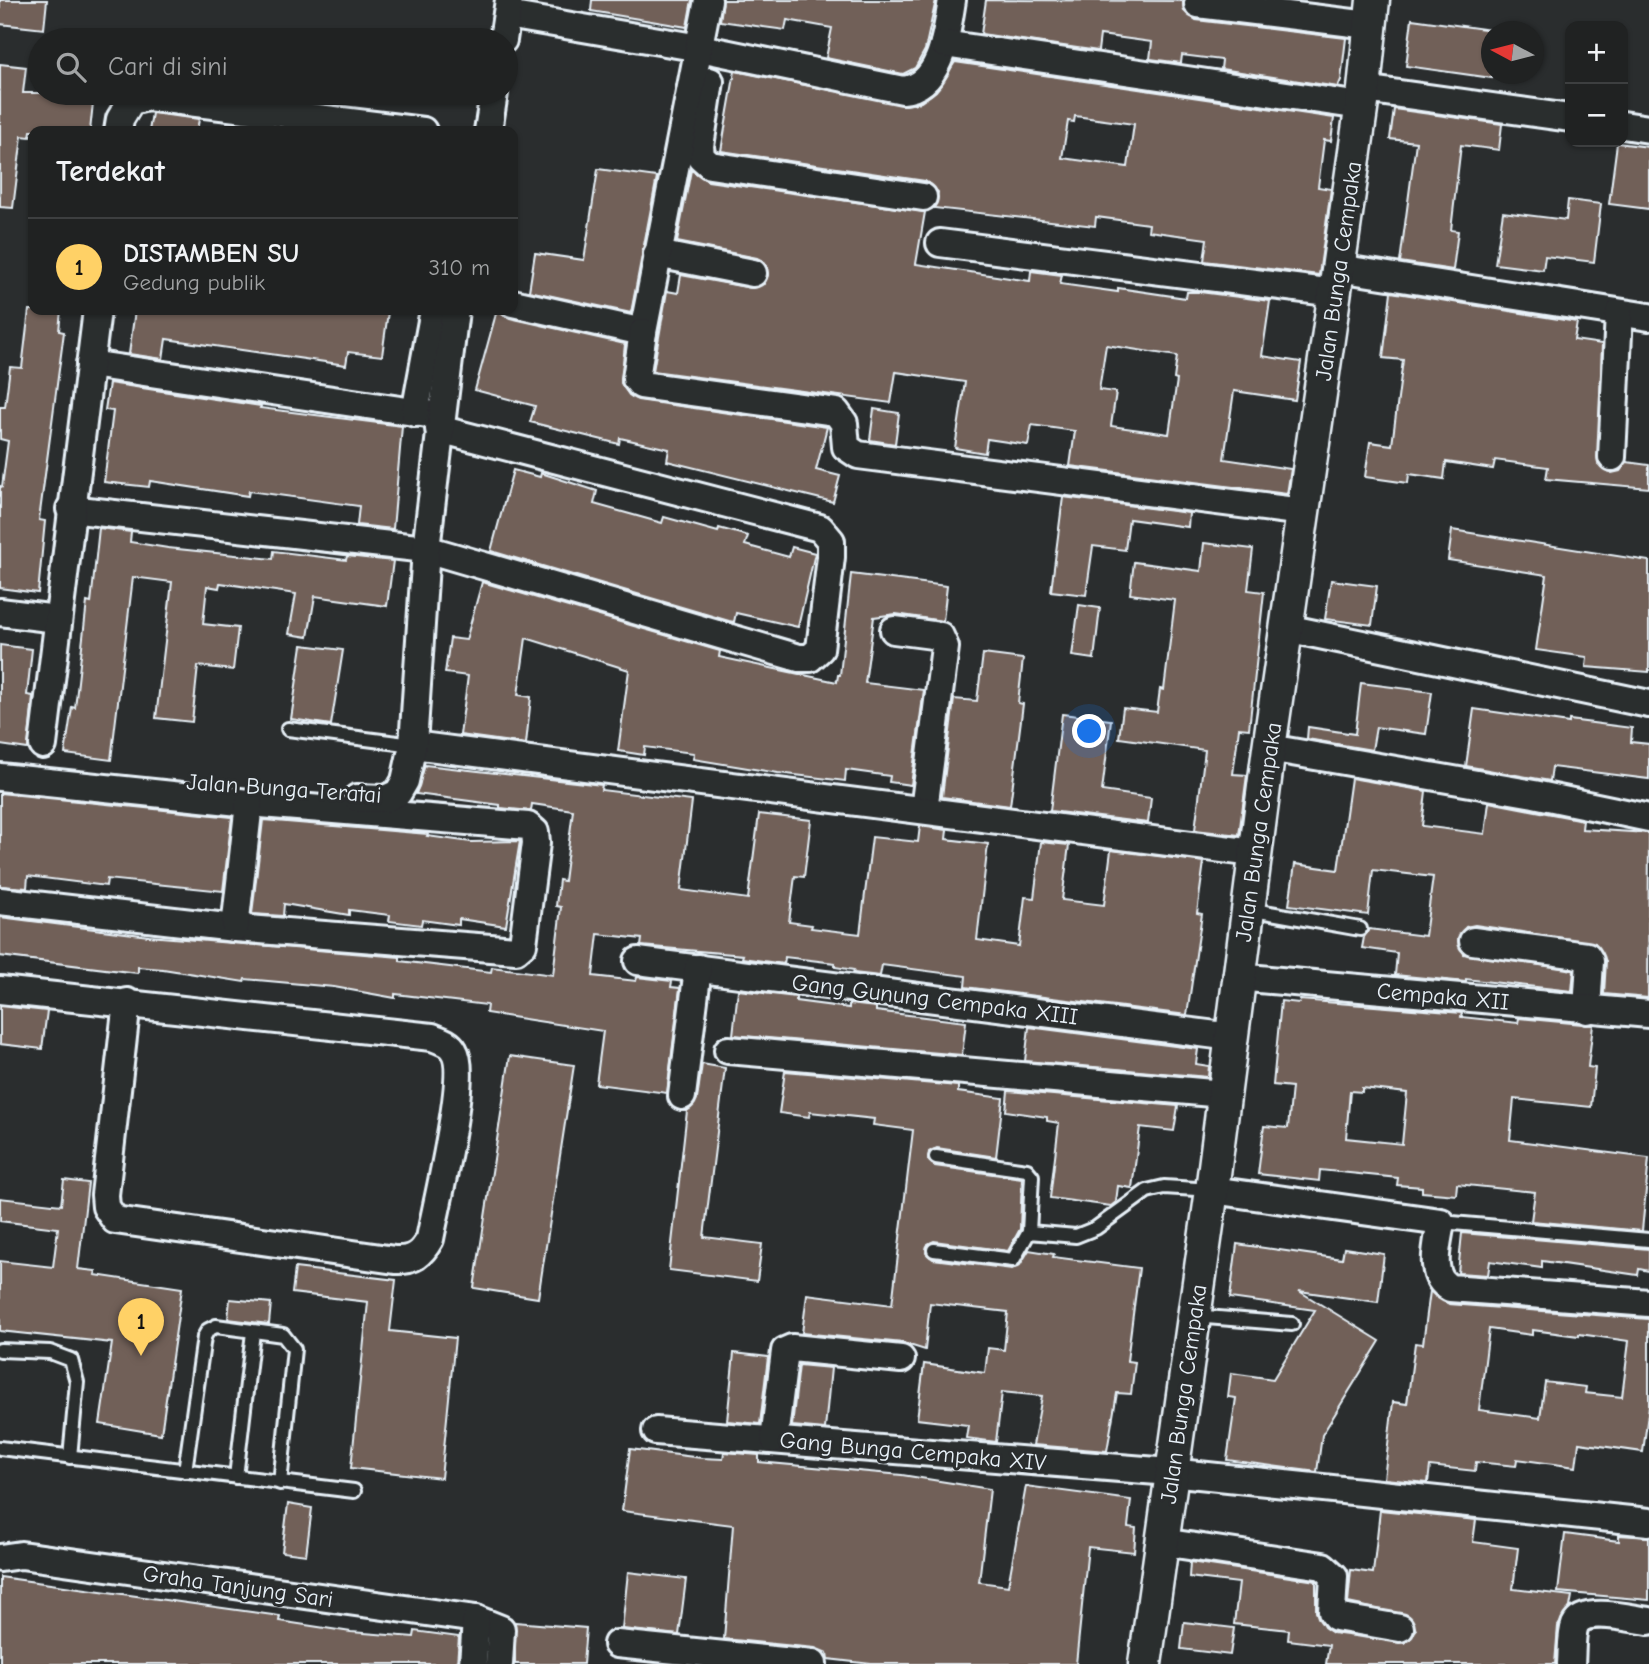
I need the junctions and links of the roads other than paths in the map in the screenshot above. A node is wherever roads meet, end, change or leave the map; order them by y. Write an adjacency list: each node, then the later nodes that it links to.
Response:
1 (708, 0): 7 (street)
2 (952, 0): 6 (street)
3 (1198, 4): 4 (street)
4 (1371, 12): 8 (street, Jalan Bunga Cempaka)
5 (506, 18): 7 (street)
6 (944, 44): 7 (street); 8 (street)
7 (707, 50): 18 (street); 20 (street)
8 (1362, 97): 12 (street); 22 (street, Jalan Bunga Cempaka)
9 (129, 105): 13 (street)
10 (213, 105): 14 (street)
11 (492, 105): 15 (street)
12 (1565, 117)
13 (119, 126)
14 (383, 126)
15 (489, 126)
16 (1628, 126): 17 (street)
17 (1649, 129)
18 (923, 197)
19 (940, 243): 22 (street)
20 (657, 254): 21 (street); 29 (street)
21 (753, 273)
22 (1336, 281): 24 (street); 34 (street, Jalan Bunga Cempaka)
23 (518, 304): 29 (street)
24 (1619, 313): 28 (street); 32 (street)
25 (96, 315): 30 (street)
26 (434, 315): 31 (street, Jalan Bunga Teratai)
27 (453, 315): 31 (street)
28 (1649, 317)
29 (643, 332): 34 (street)
30 (90, 363): 31 (street); 33 (street)
31 (432, 420): 35 (street, Jalan Bunga Teratai); 35 (street)
32 (1612, 457)
33 (70, 509): 35 (street); 37 (street)
34 (1303, 512): 38 (street, Jalan Bunga Cempaka)
35 (426, 549): 43 (street, Jalan Bunga Teratai)
36 (0, 612): 37 (street)
37 (57, 619): 42 (street)
38 (1286, 628): 40 (street); 44 (street, Jalan Bunga Cempaka)
39 (894, 630): 48 (street)
40 (1649, 704)
41 (288, 729): 43 (lane)
42 (43, 745)
43 (413, 745): 45 (street, Jalan Bunga Teratai); 48 (street)
44 (1269, 748): 49 (street); 50 (street, Jalan Bunga Cempaka)
45 (0, 760)
46 (0, 777): 47 (street)
47 (249, 803): 53 (street); 53 (street)
48 (924, 810): 50 (street)
49 (1649, 818)
50 (1254, 853): 52 (street, Jalan Bunga Cempaka)
51 (0, 901): 53 (street)
52 (1248, 909): 54 (lane); 58 (street, Jalan Bunga Cempaka)
53 (235, 928)
54 (1360, 929)
55 (1473, 941): 61 (street)
56 (638, 961): 57 (street, Gang Gunung Cempaka XIII)
57 (698, 968): 63 (street, Gang Gunung Cempaka XIII); 66 (street)
58 (1237, 977): 61 (street, Cempaka XII); 63 (street, Jalan Bunga Cempaka)
59 (0, 990): 60 (street)
60 (127, 1002): 60 (street)
61 (1587, 1010): 62 (street, Cempaka XII)
62 (1649, 1014)
63 (1232, 1037): 65 (street, Jalan Bunga Cempaka)
64 (728, 1050): 65 (street)
65 (1223, 1094): 68 (street, Jalan Bunga Cempaka)
66 (682, 1096)
67 (936, 1157): 70 (lane)
68 (1212, 1190): 69 (street); 70 (lane); 74 (street, Jalan Bunga Cempaka)
69 (1441, 1222): 71 (lane); 73 (street)
70 (1029, 1231): 72 (lane)
71 (1649, 1240)
72 (934, 1250)
73 (1649, 1303)
74 (1193, 1316): 75 (lane); 84 (street, Jalan Bunga Cempaka)
75 (1292, 1324)
76 (253, 1332): 83 (lane); 85 (lane); 86 (lane)
77 (0, 1350): 82 (lane)
78 (901, 1359): 80 (street)
79 (656, 1431): 80 (street, Gang Bunga Cempaka XIV)
80 (774, 1439): 84 (street, Gang Bunga Cempaka XIV)
81 (0, 1448): 82 (lane)
82 (69, 1457): 83 (lane)
83 (185, 1471): 85 (lane)
84 (1170, 1472): 88 (street, Gang Bunga Cempaka XIV); 89 (street, Jalan Bunga Cempaka)
85 (236, 1477): 86 (lane)
86 (280, 1483): 87 (lane)
87 (354, 1491)
88 (1649, 1522)
89 (1162, 1542): 93 (street); 98 (street, Jalan Bunga Cempaka)
90 (0, 1558): 91 (street, Graha Tanjung Sari)
91 (476, 1619): 95 (street); 96 (street)
92 (1649, 1621): 99 (street)
93 (1400, 1628)
94 (617, 1644): 97 (street)
95 (473, 1664)
96 (499, 1664)
97 (813, 1664)
98 (1145, 1664)
99 (1571, 1664)

